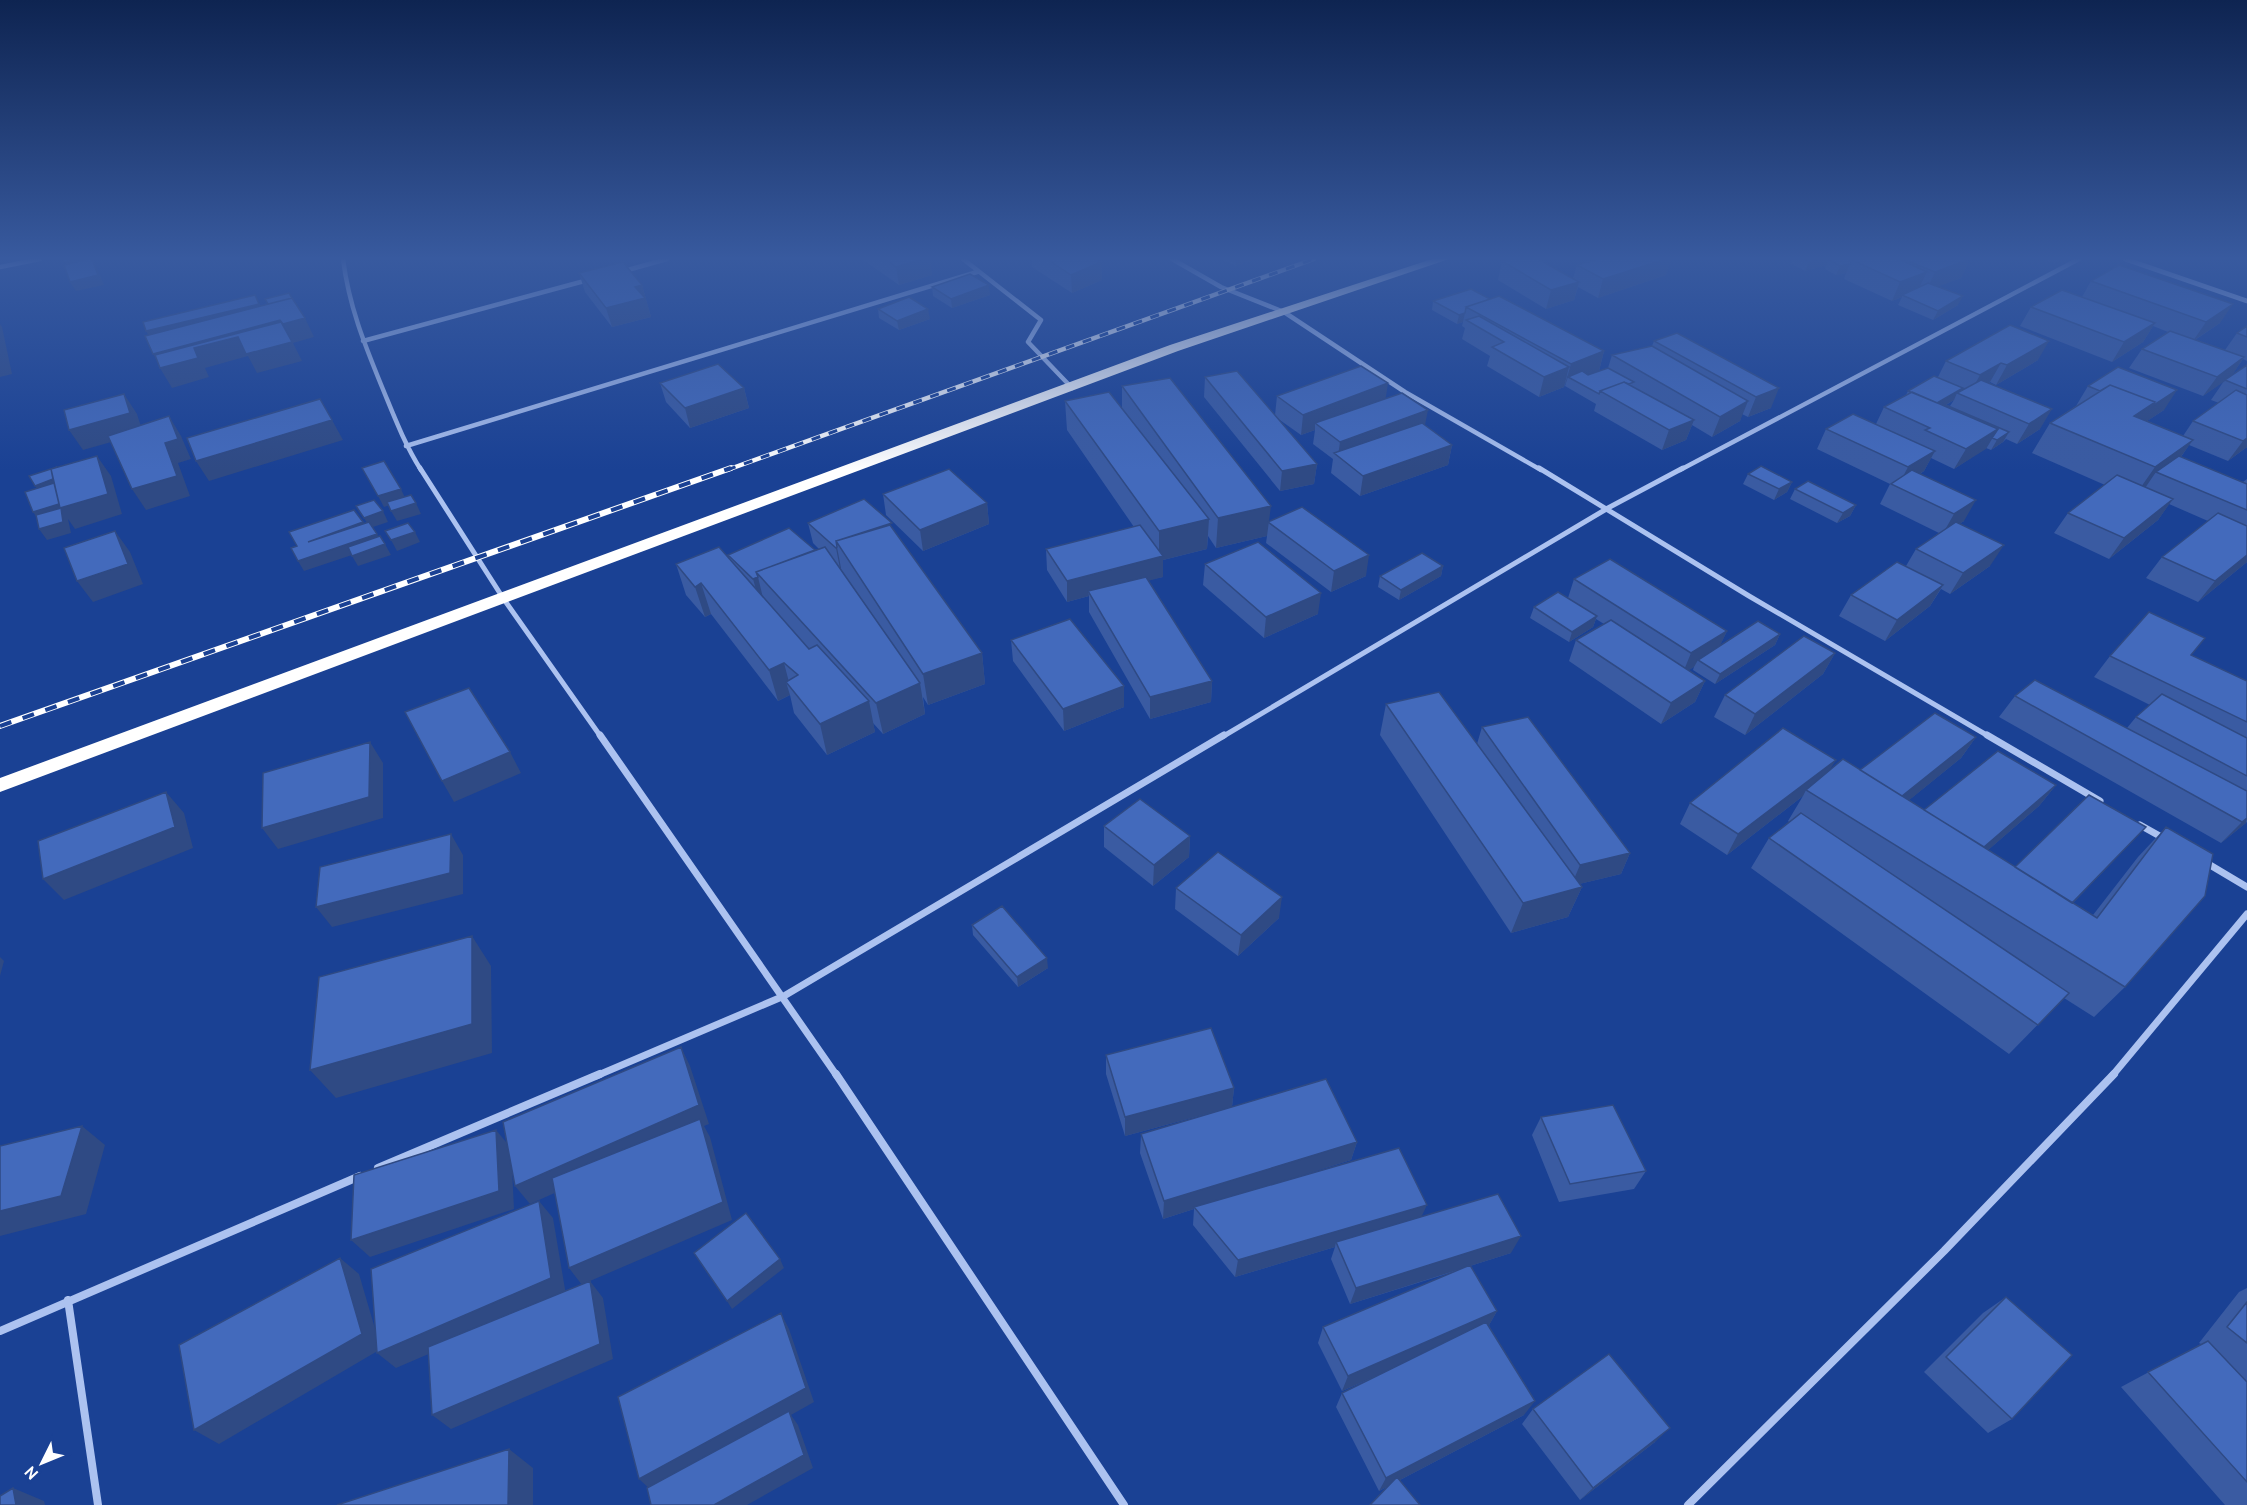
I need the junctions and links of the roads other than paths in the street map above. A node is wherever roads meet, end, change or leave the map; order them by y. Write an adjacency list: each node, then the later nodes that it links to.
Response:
1 (359, 329): 8 (street)
2 (409, 329): 8 (street)
3 (789, 329): 10 (street)
4 (1036, 329): 9 (street)
5 (1231, 329): 9 (highway)
6 (1310, 329): 11 (street)
7 (1946, 329): 11 (street)
8 (363, 342): 10 (street)
9 (1072, 388): 12 (highway)
10 (406, 446): 12 (street)
11 (1608, 508): 14 (street); 20 (street)
12 (503, 598): 13 (highway); 20 (street)
13 (0, 785)
14 (2105, 804)
15 (2135, 822): 16 (street)
16 (2176, 846)
17 (2196, 857): 18 (street)
18 (2247, 887)
19 (2247, 914): 25 (street)
20 (784, 996): 21 (street); 24 (street)
21 (68, 1300): 22 (street); 23 (street)
22 (0, 1331)
23 (98, 1505)
24 (1124, 1505)
25 (1688, 1505)

